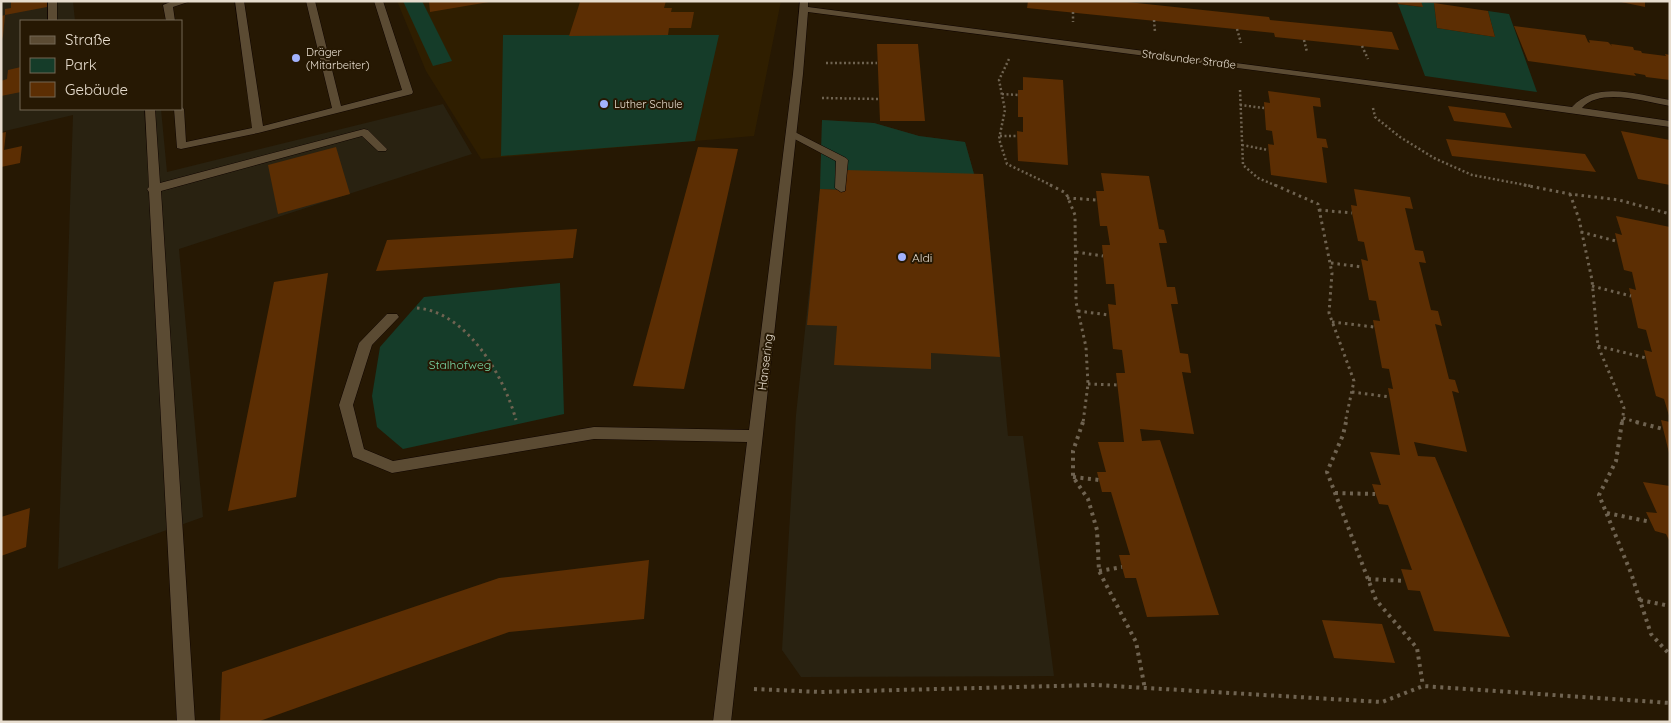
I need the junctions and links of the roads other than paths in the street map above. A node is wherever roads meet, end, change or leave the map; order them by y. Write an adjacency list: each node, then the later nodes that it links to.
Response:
1 (52, 1): 7 (street)
2 (187, 1): 8 (street)
3 (239, 1): 15 (street)
4 (310, 1): 10 (street)
5 (378, 1): 10 (street)
6 (803, 5): 13 (street, Stralsunder Straße); 16 (street, Hansering)
7 (53, 20)
8 (170, 20)
9 (1670, 102): 13 (street)
10 (337, 109): 15 (street)
11 (150, 110): 19 (street)
12 (179, 110): 15 (street)
13 (1575, 110): 14 (street, Stralsunder Straße)
14 (1670, 124)
15 (258, 130)
16 (792, 133): 18 (street); 21 (street, Hansering)
17 (382, 149): 19 (street)
18 (841, 188)
19 (153, 189): 22 (street)
20 (392, 317): 21 (street)
21 (755, 436): 23 (street, Hansering)
22 (186, 722)
23 (722, 722)

